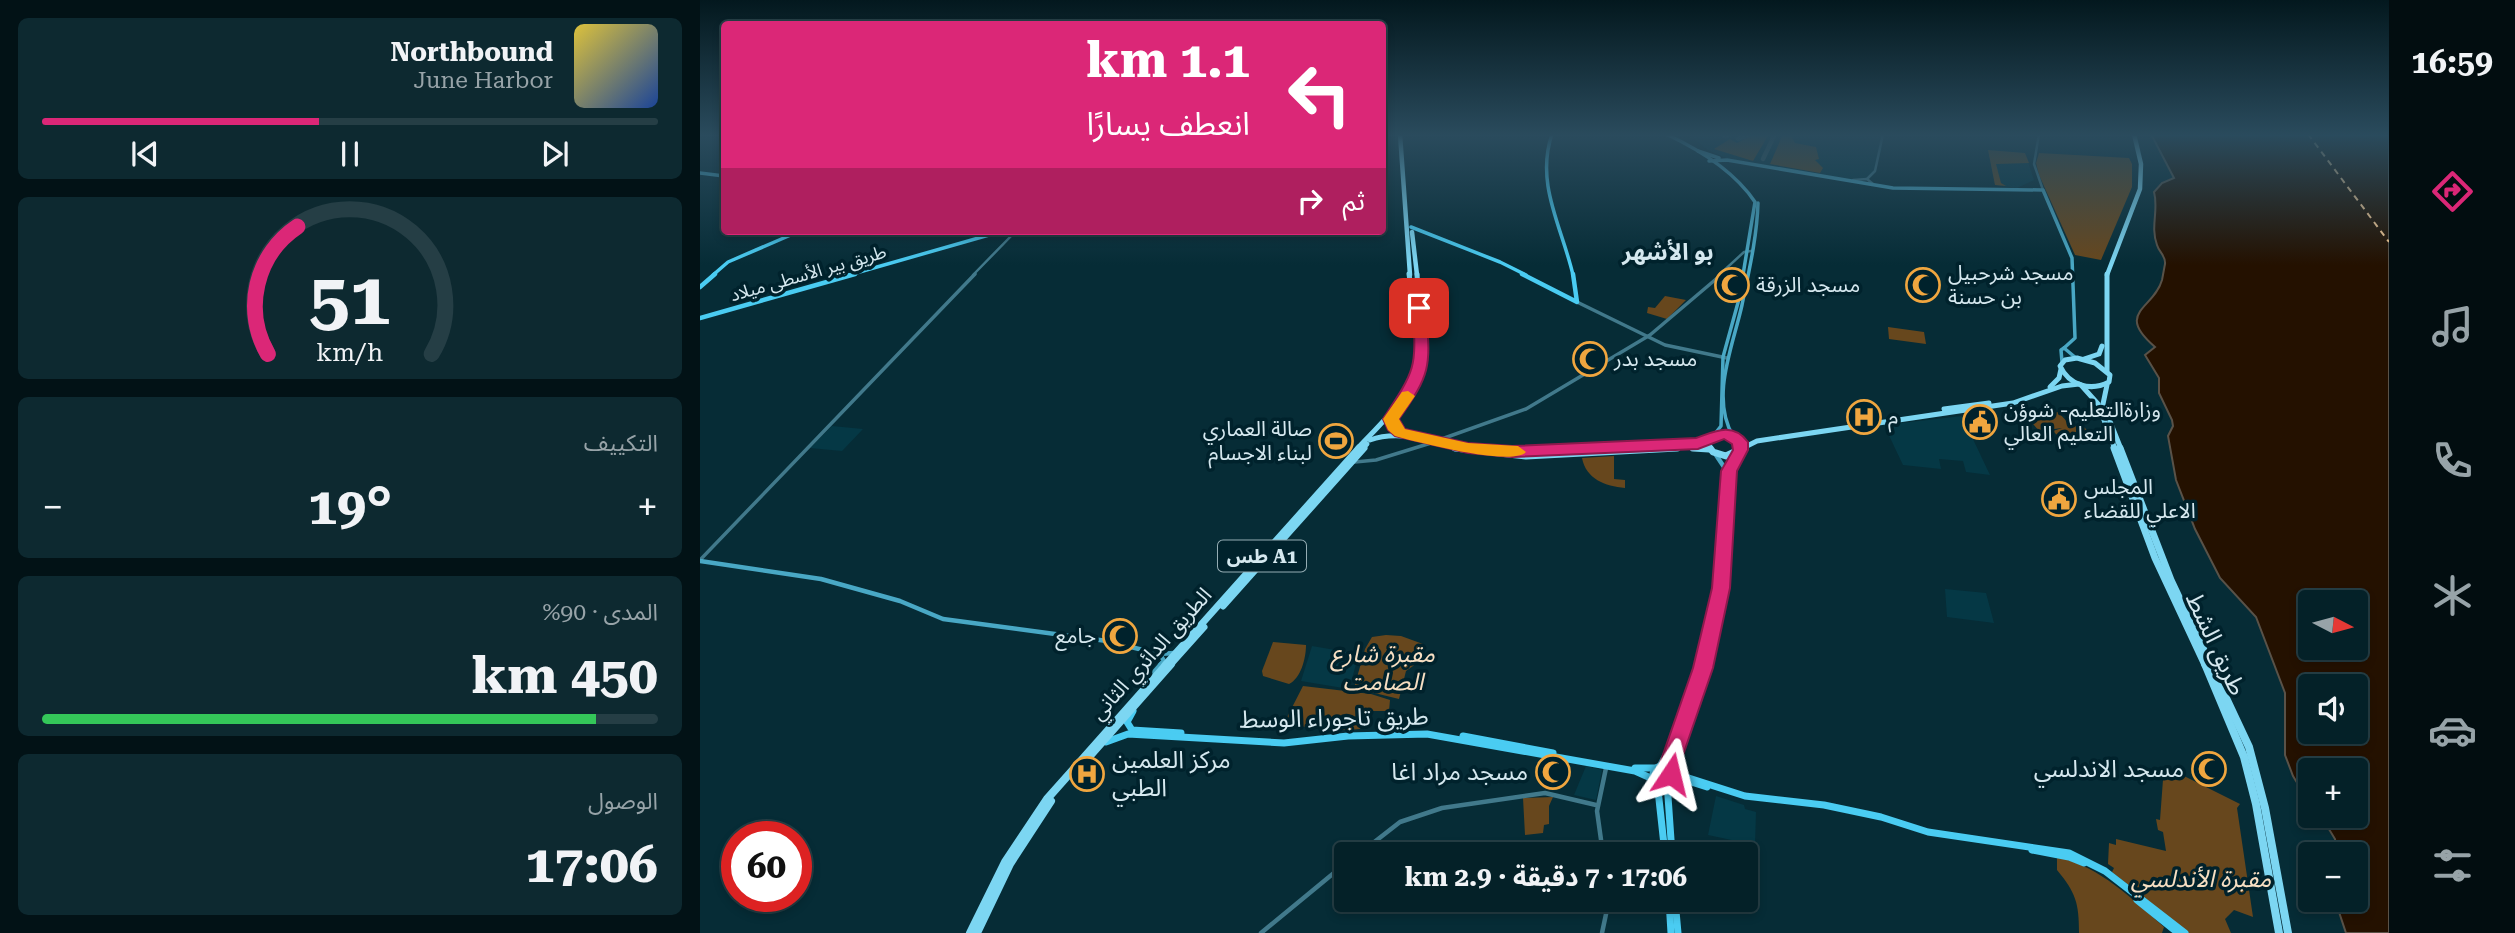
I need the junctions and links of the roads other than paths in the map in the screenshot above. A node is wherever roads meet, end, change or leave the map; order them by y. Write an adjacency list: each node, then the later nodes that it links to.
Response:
1 (1406, 178): 13 (highway, الطريق الدائري الثاني / طس A1)
2 (1406, 178): 17 (highway, الطريق الدائري الثاني / طس A1)
3 (1546, 178): 22 (main road)
4 (1731, 178): 18 (main road)
5 (1838, 178): 10 (main road)
6 (2039, 178): 12 (street)
7 (2137, 178): 27 (highway)
8 (2140, 178): 29 (highway)
9 (1867, 179): 10 (street); 11 (street)
10 (1853, 180): 11 (main road)
11 (1873, 184): 12 (main road)
12 (2043, 190): 25 (main road)
13 (1411, 227): 17 (highway, الطريق الدائري الثاني / طس A1); 22 (main road)
14 (791, 235): 20 (main road)
15 (989, 235): 23 (main road, طريق بير الأسطى ميلاد)
16 (1012, 235): 43 (street)
17 (1411, 242): 19 (highway, الطريق الدائري الثاني / طس A1); 21 (highway, الطريق الدائري الثاني / طس A1)
18 (1749, 251): 24 (street); 26 (main road)
19 (1417, 277): 21 (highway); 32 (highway, الطريق الدائري الثاني / طس A1)
20 (700, 287)
21 (1413, 288): 44 (highway, الطريق الدائري الثاني / طس A1)
22 (1577, 302): 24 (street)
23 (700, 318)
24 (1645, 337): 26 (street); 37 (street)
25 (2064, 348): 27 (main road); 28 (main road)
26 (1725, 358): 34 (main road); 35 (main road)
27 (2081, 359): 28 (highway); 29 (highway)
28 (2061, 366): 30 (highway, طريق الشط); 38 (highway)
29 (2107, 371): 31 (highway, طريق الشط)
30 (2080, 385): 31 (highway); 38 (highway); 74 (highway, طريق الشط)
31 (2106, 385): 75 (highway, طريق الشط)
32 (1394, 413): 33 (highway); 36 (highway, الطريق الدائري الثاني / طس A1)
33 (1410, 437): 36 (highway); 37 (highway)
34 (1711, 437): 35 (highway); 39 (highway); 41 (highway)
35 (1735, 437): 38 (highway); 40 (highway)
36 (1370, 440): 42 (highway, الطريق الدائري الثاني / طس A1)
37 (1433, 442): 39 (highway); 42 (street)
38 (1746, 442): 40 (highway)
39 (1701, 445): 41 (highway)
40 (1739, 451): 41 (highway); 54 (main road)
41 (1713, 452): 53 (main road)
42 (1358, 458): 44 (highway, الطريق الدائري الثاني / طس A1)
43 (700, 561): 47 (main road)
44 (1257, 566): 45 (highway, الطريق الدائري الثاني / طس A1)
45 (1247, 577): 46 (highway, الطريق الدائري الثاني / طس A1); 49 (highway, الطريق الدائري الثاني / طس A1)
46 (1176, 652): 47 (main road); 48 (highway, الطريق الدائري الثاني / طس A1)
47 (1159, 654): 48 (main road)
48 (1149, 683): 66 (highway, الطريق الدائري الثاني / طس A1)
49 (1140, 700): 50 (main road, طريق تاجوراء الوسط); 51 (highway, الطريق الدائري الثاني / طس A1)
50 (1256, 740): 51 (main road, طريق تاجوراء الوسط); 52 (main road, طريق تاجوراء الوسط); 53 (main road, طريق تاجوراء الوسط)
51 (1097, 748): 67 (highway, الطريق الدائري الثاني / طس A1)
52 (1607, 766): 55 (main road, طريق تاجوراء الوسط); 56 (street)
53 (1658, 767): 54 (main road, طريق تاجوراء الوسط); 55 (main road)
54 (1669, 776): 55 (main road, طريق تاجوراء الوسط); 60 (main road); 62 (main road)
55 (1656, 780): 59 (main road)
56 (1596, 805): 57 (street); 58 (street)
57 (1374, 842)
58 (1599, 842)
59 (1664, 842)
60 (1672, 842)
61 (1334, 873): 68 (street)
62 (2123, 886): 72 (main road); 73 (main road)
63 (1606, 912): 69 (street)
64 (1670, 912): 70 (main road)
65 (1676, 912): 71 (main road)
66 (970, 933)
67 (978, 933)
68 (1261, 933)
69 (1602, 933)
70 (1671, 933)
71 (1678, 933)
72 (2178, 933)
73 (2185, 933)
74 (2279, 933)
75 (2288, 933)

